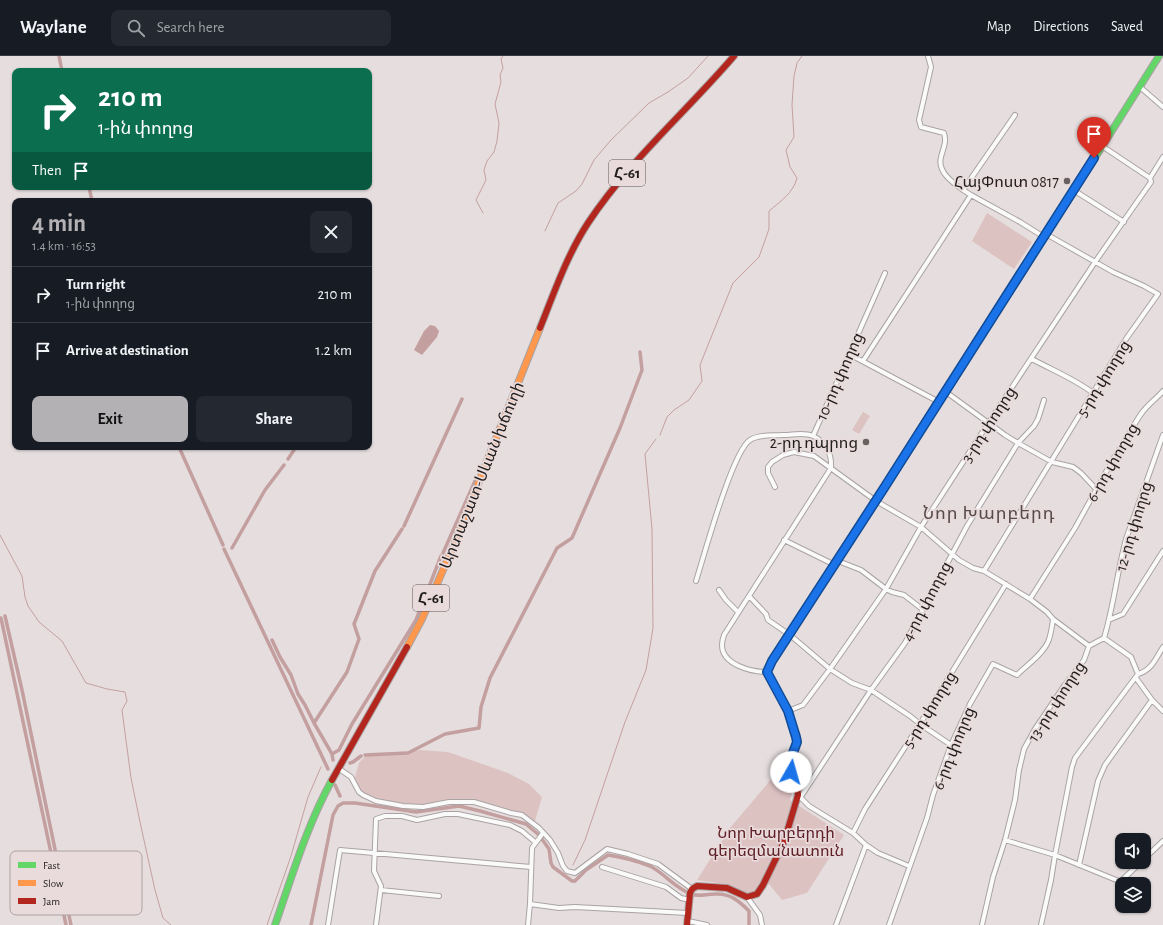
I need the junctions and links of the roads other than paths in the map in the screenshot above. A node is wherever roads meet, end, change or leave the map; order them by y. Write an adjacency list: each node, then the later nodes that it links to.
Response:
1 (734, 56): 65 (main road, Արտաշատ-Սևան խճուղի / Հ-61)
2 (928, 56): 10 (street)
3 (1160, 56): 4 (main road)
4 (1140, 87): 5 (street); 7 (main road)
5 (1163, 107)
6 (1015, 115): 10 (street)
7 (1102, 146): 9 (street); 11 (main road)
8 (1163, 157): 9 (street, 3-րդ փողոց)
9 (1150, 178): 13 (street, 3-րդ փողոց)
10 (964, 190): 12 (street)
11 (1074, 191): 13 (street); 14 (main road)
12 (971, 195): 14 (street); 21 (street, 10-րդ փողոց)
13 (1124, 222): 15 (street, 3-րդ փողոց)
14 (1045, 236): 15 (street); 23 (main road)
15 (1095, 262): 17 (street); 20 (street, 3-րդ փողոց)
16 (885, 273): 19 (street, 10-րդ փողոց)
17 (1158, 294): 18 (street); 24 (street, 5-րդ փողոց)
18 (1163, 297)
19 (849, 354): 21 (street); 29 (street, 10-րդ փողոց)
20 (1032, 359): 24 (street); 27 (street, 3-րդ փողոց)
21 (863, 362): 26 (street)
22 (1163, 391): 34 (street, 6-րդ փողոց)
23 (946, 392): 26 (main road); 27 (street)
24 (1093, 393): 31 (street, 5-րդ փողոց)
25 (1044, 400): 30 (street, 4-րդ փողոց)
26 (939, 402): 35 (main road)
27 (989, 422): 30 (street); 36 (street, 3-րդ փողոց)
28 (1163, 435): 50 (street, 12-րդ փողոց)
29 (813, 436): 32 (street); 42 (street, 10-րդ փողոց)
30 (1018, 443): 31 (street); 39 (street, 4-րդ փողոց)
31 (1052, 462): 34 (street); 41 (street, 5-րդ փողոց)
32 (831, 468): 33 (street); 35 (street); 37 (street)
33 (775, 487)
34 (1096, 489): 47 (street, 6-րդ փողոց)
35 (876, 501): 36 (street); 40 (main road)
36 (921, 527): 39 (street); 44 (street, 3-րդ փողոց)
37 (784, 540): 40 (street); 46 (street)
38 (1163, 551): 50 (street)
39 (952, 554): 41 (street); 48 (street, 4-րդ փողոց)
40 (836, 563): 44 (street); 52 (main road)
41 (984, 571): 43 (street)
42 (696, 581)
43 (1006, 584): 47 (street); 63 (street, 5-րդ փողոց)
44 (886, 589): 48 (street); 56 (street, 3-րդ փողոց)
45 (719, 590): 49 (street)
46 (749, 596): 49 (street); 52 (street)
47 (1030, 599): 51 (street)
48 (922, 609): 59 (street, 4-րդ փողոց)
49 (738, 612): 57 (street)
50 (1111, 619): 53 (street)
51 (1053, 620): 54 (street); 64 (street, 6-րդ փողոց)
52 (790, 635): 56 (street); 57 (main road)
53 (1104, 638): 54 (street, 13-րդ փողոց); 58 (street)
54 (1089, 646): 69 (street, 13-րդ փողոց)
55 (1163, 647): 58 (street)
56 (830, 669): 59 (street); 61 (street, 3-րդ փողոց)
57 (767, 672): 61 (main road)
58 (1137, 676): 60 (street); 75 (street)
59 (871, 690): 63 (street); 66 (street, 4-րդ փողոց)
60 (1152, 700): 62 (street); 76 (street)
61 (788, 711): 66 (main road)
62 (1163, 711)
63 (920, 724): 64 (street); 68 (street, 5-րդ փողոց)
64 (952, 745): 77 (street, 6-րդ փողոց)
65 (338, 768): 67 (street); 90 (main road, Արտաշատ-Սևան խճուղի / Հ-61)
66 (799, 796): 68 (street); 86 (main road)
67 (543, 833): 71 (street); 84 (street)
68 (853, 833): 72 (street)
69 (1005, 840): 75 (street); 98 (street, 13-րդ փողոց)
70 (1163, 841): 73 (street)
71 (535, 842): 74 (street); 78 (street)
72 (866, 845): 77 (street); 96 (street)
73 (1151, 852)
74 (374, 853): 78 (street); 83 (street); 91 (street)
75 (1055, 855): 76 (street); 99 (street)
76 (1079, 865): 82 (street)
77 (909, 866): 97 (street, 6-րդ փողոց)
78 (531, 867): 87 (street)
79 (602, 867): 84 (street)
80 (1134, 869): 81 (street)
81 (1125, 877)
82 (1115, 880)
83 (381, 890): 85 (street); 92 (street)
84 (691, 894): 86 (main road); 88 (main road)
85 (439, 896)
86 (747, 896): 95 (street)
87 (530, 904): 88 (street); 93 (street)
88 (688, 913): 89 (main road)
89 (688, 923): 94 (street)
90 (275, 925)
91 (328, 925)
92 (376, 925)
93 (528, 925)
94 (707, 925)
95 (762, 925)
96 (836, 925)
97 (890, 925)
98 (982, 925)
99 (1041, 925)

